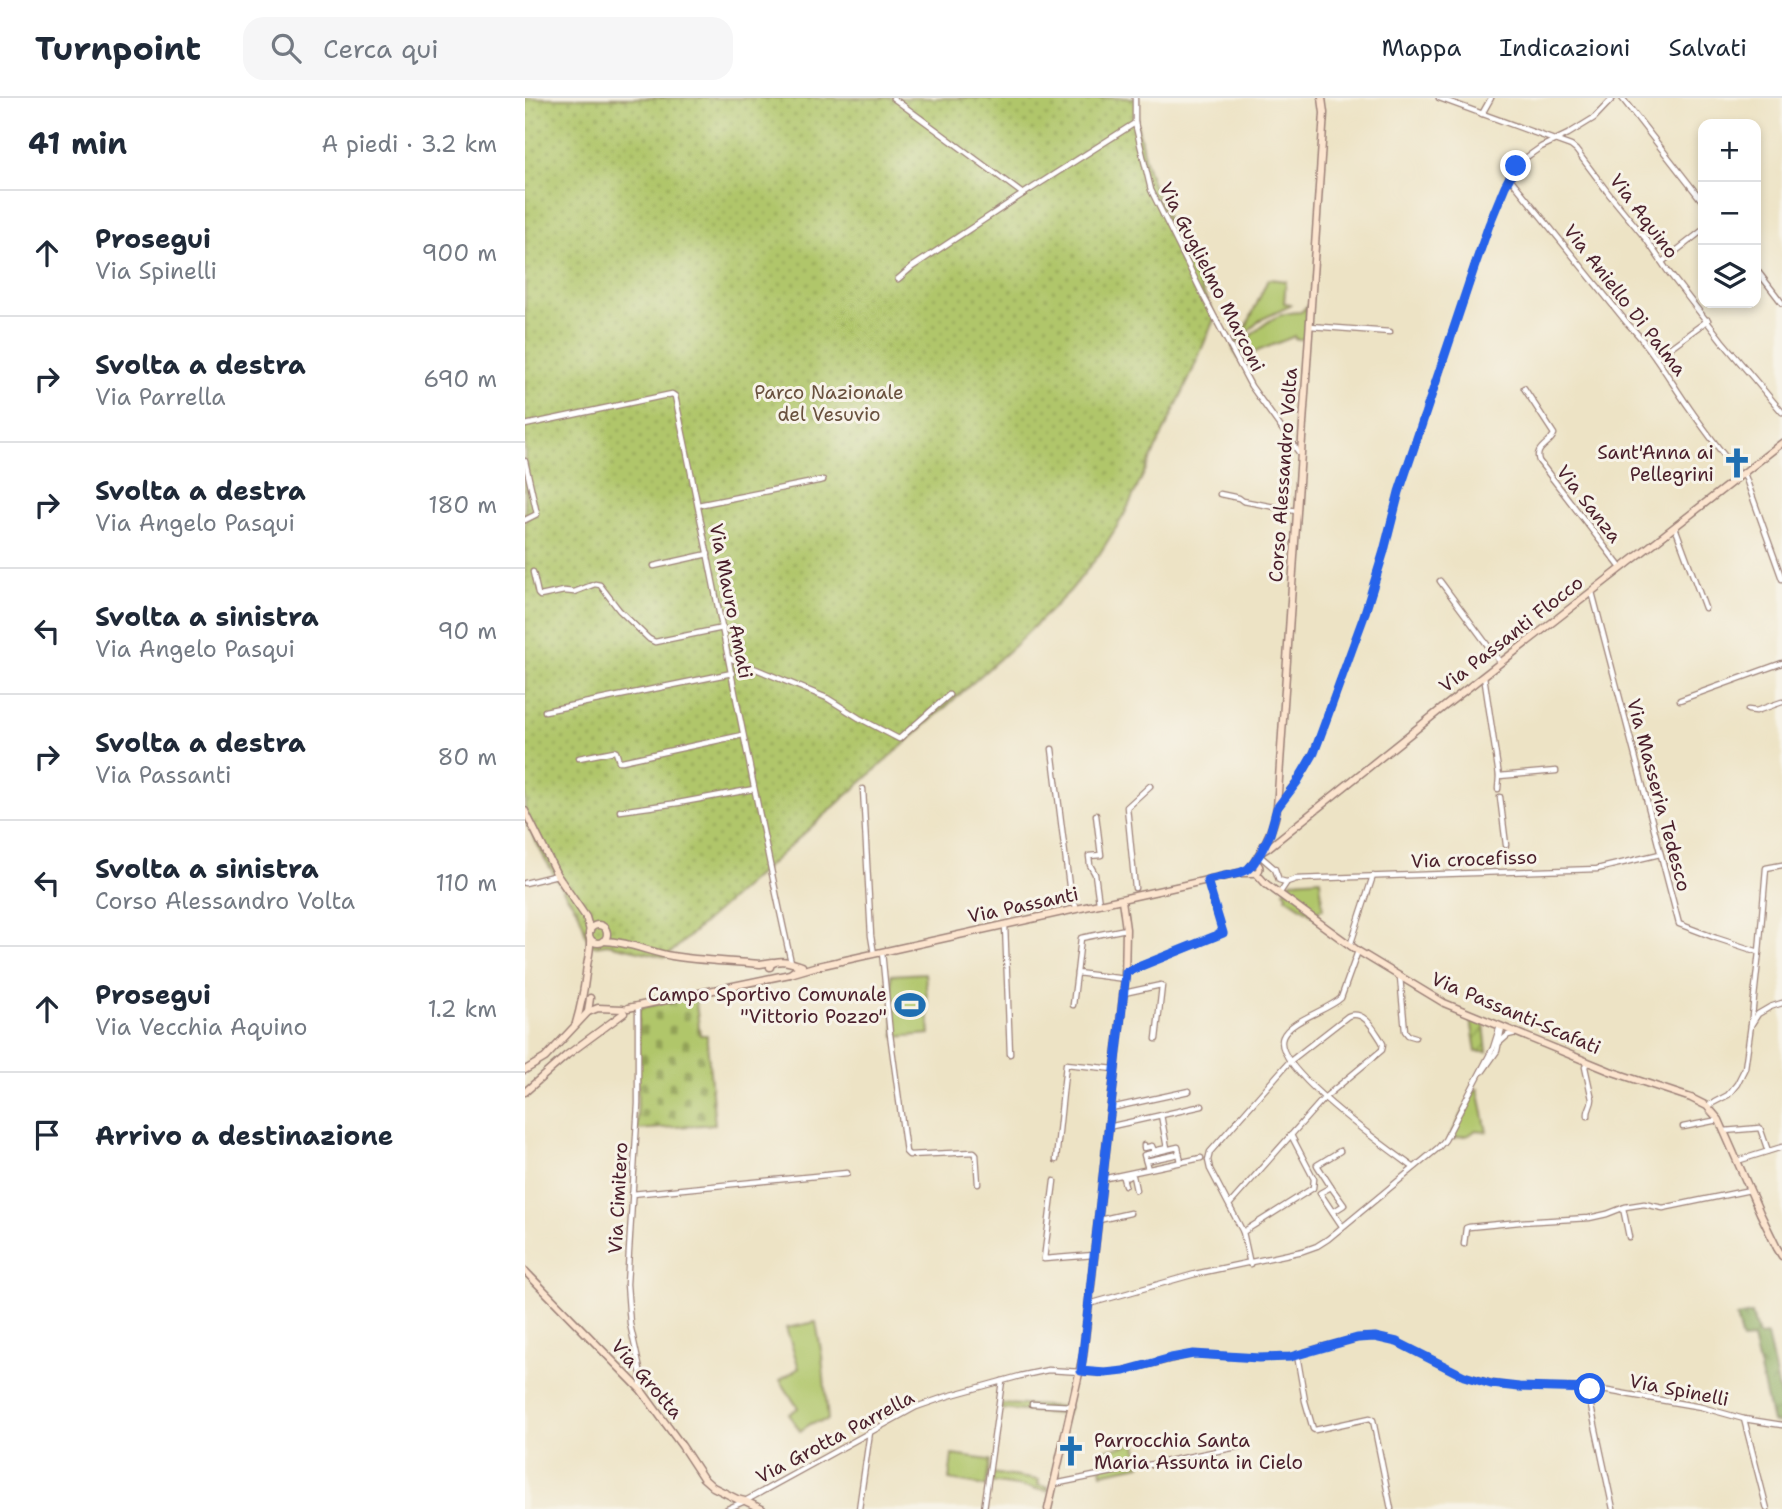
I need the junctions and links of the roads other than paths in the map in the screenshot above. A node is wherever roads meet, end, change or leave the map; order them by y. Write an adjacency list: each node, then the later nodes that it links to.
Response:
1 (893, 98): 12 (street)
2 (1135, 98): 9 (street, Via Guglielmo Marconi)
3 (1322, 98): 20 (street, Corso Alessandro Volta)
4 (1439, 98): 8 (street, Via Aquino)
5 (1491, 98): 8 (street)
6 (1613, 98): 10 (street)
7 (1622, 98): 13 (street)
8 (1482, 114): 10 (street, Via Aquino)
9 (1135, 122): 12 (street); 27 (street, Via Guglielmo Marconi)
10 (1556, 140): 11 (street); 15 (street, Via Aquino)
11 (1509, 177): 22 (street, Via Aniello Di Palma); 66 (street)
12 (1023, 194): 17 (street)
13 (1698, 196)
14 (1698, 234): 15 (street)
15 (1662, 262): 19 (street, Via Aquino)
16 (1761, 276): 18 (street)
17 (898, 279)
18 (1782, 303)
19 (1708, 320): 22 (street); 24 (street, Via Aquino)
20 (1310, 326): 21 (street); 27 (street, Corso Alessandro Volta)
21 (1390, 332)
22 (1656, 358): 29 (street, Via Aniello Di Palma)
23 (1524, 388): 38 (street, Via Sanza)
24 (1782, 412)
25 (525, 425): 32 (street, Via Mauro Amati)
26 (1782, 443): 29 (street, Via Passanti Flocco)
27 (1300, 454): 33 (street, Corso Alessandro Volta)
28 (525, 461): 34 (street)
29 (1742, 474): 35 (street, Via Passanti Flocco); 40 (street, Via Aniello Di Palma)
30 (823, 480): 32 (street)
31 (1220, 494): 33 (street)
32 (698, 505): 36 (street, Via Mauro Amati)
33 (1296, 511): 66 (street, Corso Alessandro Volta)
34 (525, 520)
35 (1675, 527): 38 (street, Via Passanti Flocco); 43 (street)
36 (708, 554): 37 (street); 44 (street, Via Mauro Amati)
37 (654, 566)
38 (1621, 568): 42 (street, Via Passanti Flocco)
39 (533, 572): 44 (street)
40 (1782, 579)
41 (1440, 581): 46 (street)
42 (1591, 591): 46 (street, Via Passanti Flocco); 72 (street, Via Masseria Tedesco)
43 (1705, 608)
44 (723, 628): 45 (street, Via Mauro Amati)
45 (729, 657): 48 (street, Via Mauro Amati); 51 (street)
46 (1500, 662): 49 (street, Via Passanti Flocco)
47 (1782, 665): 50 (street); 52 (street)
48 (731, 673): 55 (street); 56 (street, Via Mauro Amati)
49 (1484, 675): 60 (street); 71 (street, Via Passanti Flocco)
50 (1706, 693)
51 (949, 695)
52 (1680, 700)
53 (1782, 702): 54 (street)
54 (1748, 710)
55 (545, 711)
56 (744, 734): 58 (street); 62 (street, Via Mauro Amati)
57 (1052, 749): 83 (street)
58 (579, 758)
59 (1556, 771): 60 (street)
60 (1499, 776): 64 (street)
61 (1150, 786): 80 (street)
62 (755, 789): 68 (street); 101 (street, Via Mauro Amati)
63 (863, 789): 100 (street)
64 (1499, 789)
65 (1500, 797): 70 (street)
66 (1277, 808): 71 (street, Corso Alessandro Volta)
67 (525, 811): 75 (street)
68 (621, 811)
69 (1096, 815): 84 (street)
70 (1506, 845)
71 (1261, 854): 74 (street); 78 (street)
72 (1660, 854): 76 (street, Via crocefisso); 98 (street, Via Masseria Tedesco)
73 (1782, 865): 98 (street)
74 (1254, 868): 77 (street, Via Passanti); 81 (street, Via Passanti-Scafati)
75 (557, 875): 79 (street); 87 (street)
76 (1373, 876): 78 (street, Via crocefisso); 96 (street)
77 (1207, 880): 80 (street, Via Passanti); 107 (street)
78 (1287, 882): 81 (street)
79 (525, 883)
80 (1136, 892): 82 (street, Via Passanti)
81 (1279, 894): 96 (street, Via Passanti-Scafati)
82 (1122, 900): 84 (street, Via Passanti); 90 (street)
83 (1071, 902): 85 (street); 86 (street)
84 (1099, 904): 85 (street, Via Passanti)
85 (1077, 909): 86 (street, Via Passanti)
86 (1065, 912): 88 (street, Via Passanti)
87 (586, 917): 89 (street); 91 (street)
88 (1005, 925): 100 (street, Via Passanti); 127 (street)
89 (599, 926): 91 (street); 92 (street)
90 (1126, 929): 105 (street); 107 (street)
91 (590, 930): 93 (street)
92 (606, 931): 94 (street); 95 (street)
93 (590, 939): 95 (street); 99 (street)
94 (618, 941): 95 (street); 103 (street, Via Passanti)
95 (602, 942): 99 (street)
96 (1350, 946): 97 (street, Via Passanti-Scafati)
97 (1358, 951): 108 (street, Via Passanti-Scafati); 129 (street)
98 (1759, 952): 121 (street)
99 (591, 953): 110 (street)
100 (878, 953): 104 (street, Via Passanti); 159 (street)
101 (791, 962): 102 (street, Via Passanti); 103 (street, Via Passanti)
102 (798, 966): 104 (street, Via Passanti); 106 (street)
103 (771, 967): 106 (street); 109 (street)
104 (814, 967): 106 (street, Via Passanti)
105 (1077, 973): 107 (street); 115 (street)
106 (786, 975): 109 (street, Via Passanti)
107 (1126, 976): 111 (street)
108 (1400, 977): 122 (street, Via Passanti-Scafati); 124 (street)
109 (767, 978): 116 (street, Via Passanti)
110 (585, 988): 112 (street); 114 (street)
111 (1124, 993): 125 (street); 130 (street)
112 (590, 998): 117 (street); 119 (street)
113 (1782, 1003): 121 (street)
114 (582, 1004): 119 (street); 120 (street)
115 (1073, 1005)
116 (638, 1006): 118 (street, Via Passanti); 164 (street, Via Cimitero)
117 (598, 1008): 118 (street, Via Passanti); 119 (street, Via Passanti)
118 (625, 1010): 133 (street)
119 (589, 1012): 120 (street)
120 (576, 1025): 131 (street)
121 (1751, 1025): 137 (street)
122 (1501, 1027): 123 (street, Via Passanti-Scafati); 126 (street); 132 (street)
123 (1517, 1033): 126 (street); 128 (street, Via Passanti-Scafati)
124 (1415, 1037)
125 (1156, 1040)
126 (1500, 1043): 132 (street)
127 (1010, 1054)
128 (1587, 1061): 137 (street, Via Passanti-Scafati); 140 (street)
129 (1289, 1062): 135 (street); 135 (street); 165 (street)
130 (1115, 1069): 138 (street); 151 (street)
131 (525, 1070)
132 (1478, 1078): 154 (street)
133 (525, 1091)
134 (1189, 1091): 138 (street)
135 (1324, 1098): 145 (street); 154 (street)
136 (1202, 1106): 139 (street)
137 (1707, 1106): 141 (street, Via Passanti-Scafati)
138 (1111, 1108): 142 (street)
139 (1161, 1115): 142 (street); 146 (street)
140 (1588, 1116)
141 (1719, 1120): 143 (street); 144 (street, Via Passanti-Scafati)
142 (1108, 1127): 157 (street)
143 (1683, 1127)
144 (1724, 1131): 149 (street); 152 (street, Via Passanti-Scafati)
145 (1291, 1135): 165 (street); 171 (street)
146 (1144, 1145)
147 (1782, 1147): 149 (street)
148 (1340, 1151): 161 (street)
149 (1768, 1151): 152 (street)
150 (1201, 1158): 153 (street)
151 (1056, 1160)
152 (1737, 1161): 163 (street)
153 (1181, 1162): 155 (street); 155 (street)
154 (1413, 1167): 170 (street)
155 (1148, 1169): 157 (street)
156 (846, 1173): 164 (street)
157 (1103, 1179): 169 (street)
158 (1054, 1181): 174 (street)
159 (978, 1184)
160 (1125, 1185): 162 (street)
161 (1331, 1187): 167 (street); 167 (street)
162 (1136, 1190)
163 (1750, 1191): 166 (street); 175 (street)
164 (632, 1194): 183 (street, Via Cimitero)
165 (1229, 1205): 171 (street)
166 (1623, 1208): 172 (street); 173 (street)
167 (1333, 1212): 170 (street)
168 (1130, 1213): 169 (street)
169 (1098, 1220): 174 (street)
170 (1342, 1226): 176 (street)
171 (1243, 1232): 176 (street)
172 (1629, 1237)
173 (1464, 1244)
174 (1094, 1255): 178 (street)
175 (1782, 1256)
176 (1250, 1264): 178 (street)
177 (525, 1271): 183 (street, Via Grotta)
178 (1089, 1304): 180 (street)
179 (1297, 1355): 180 (street, Via Spinelli); 182 (street, Via Spinelli); 197 (street)
180 (1081, 1371): 181 (street, Via Grotta Parrella); 185 (street)
181 (1002, 1381): 188 (street, Via Grotta Parrella); 195 (street)
182 (1587, 1388): 186 (street, Via Spinelli); 198 (street)
183 (641, 1390): 191 (street, Via Grotta)
184 (1032, 1404): 185 (street)
185 (1073, 1406): 190 (street)
186 (1744, 1419): 187 (street, Via Spinelli); 199 (street)
187 (1782, 1425)
188 (870, 1432): 191 (street, Via Grotta Parrella); 194 (street)
189 (1242, 1446): 190 (street)
190 (1054, 1484): 196 (street)
191 (745, 1501): 192 (street, Via Grotta Parrella); 193 (street, Via Grotta)
192 (727, 1509)
193 (762, 1509)
194 (859, 1509)
195 (984, 1509)
196 (1048, 1509)
197 (1391, 1509)
198 (1613, 1509)
199 (1767, 1509)

